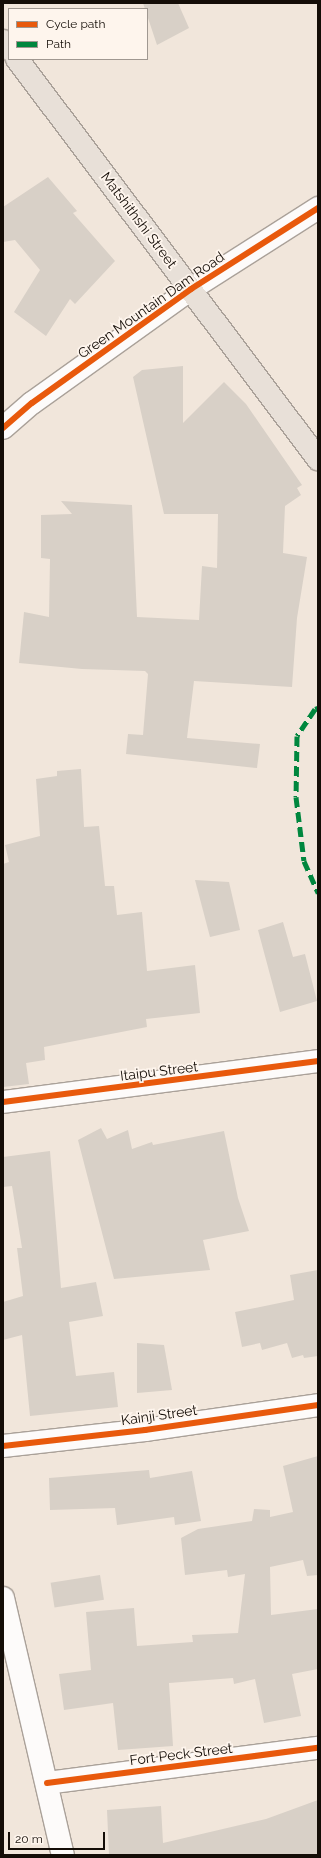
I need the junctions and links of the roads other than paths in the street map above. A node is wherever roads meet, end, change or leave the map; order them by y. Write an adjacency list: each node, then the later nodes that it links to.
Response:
1 (18, 60): 3 (main road, Matshithshi Street)
2 (318, 208): 3 (street, Green Mountain Dam Road)
3 (191, 289): 4 (street, Green Mountain Dam Road); 5 (main road, Matshithshi Street)
4 (3, 428)
5 (318, 459)
6 (318, 1061): 7 (street, Itaipu Street)
7 (3, 1102)
8 (318, 1405): 9 (street, Kainji Street)
9 (3, 1446)
10 (3, 1598): 12 (street)
11 (318, 1748): 12 (street, Fort Peck Street)
12 (47, 1783): 13 (street)
13 (62, 1855)

